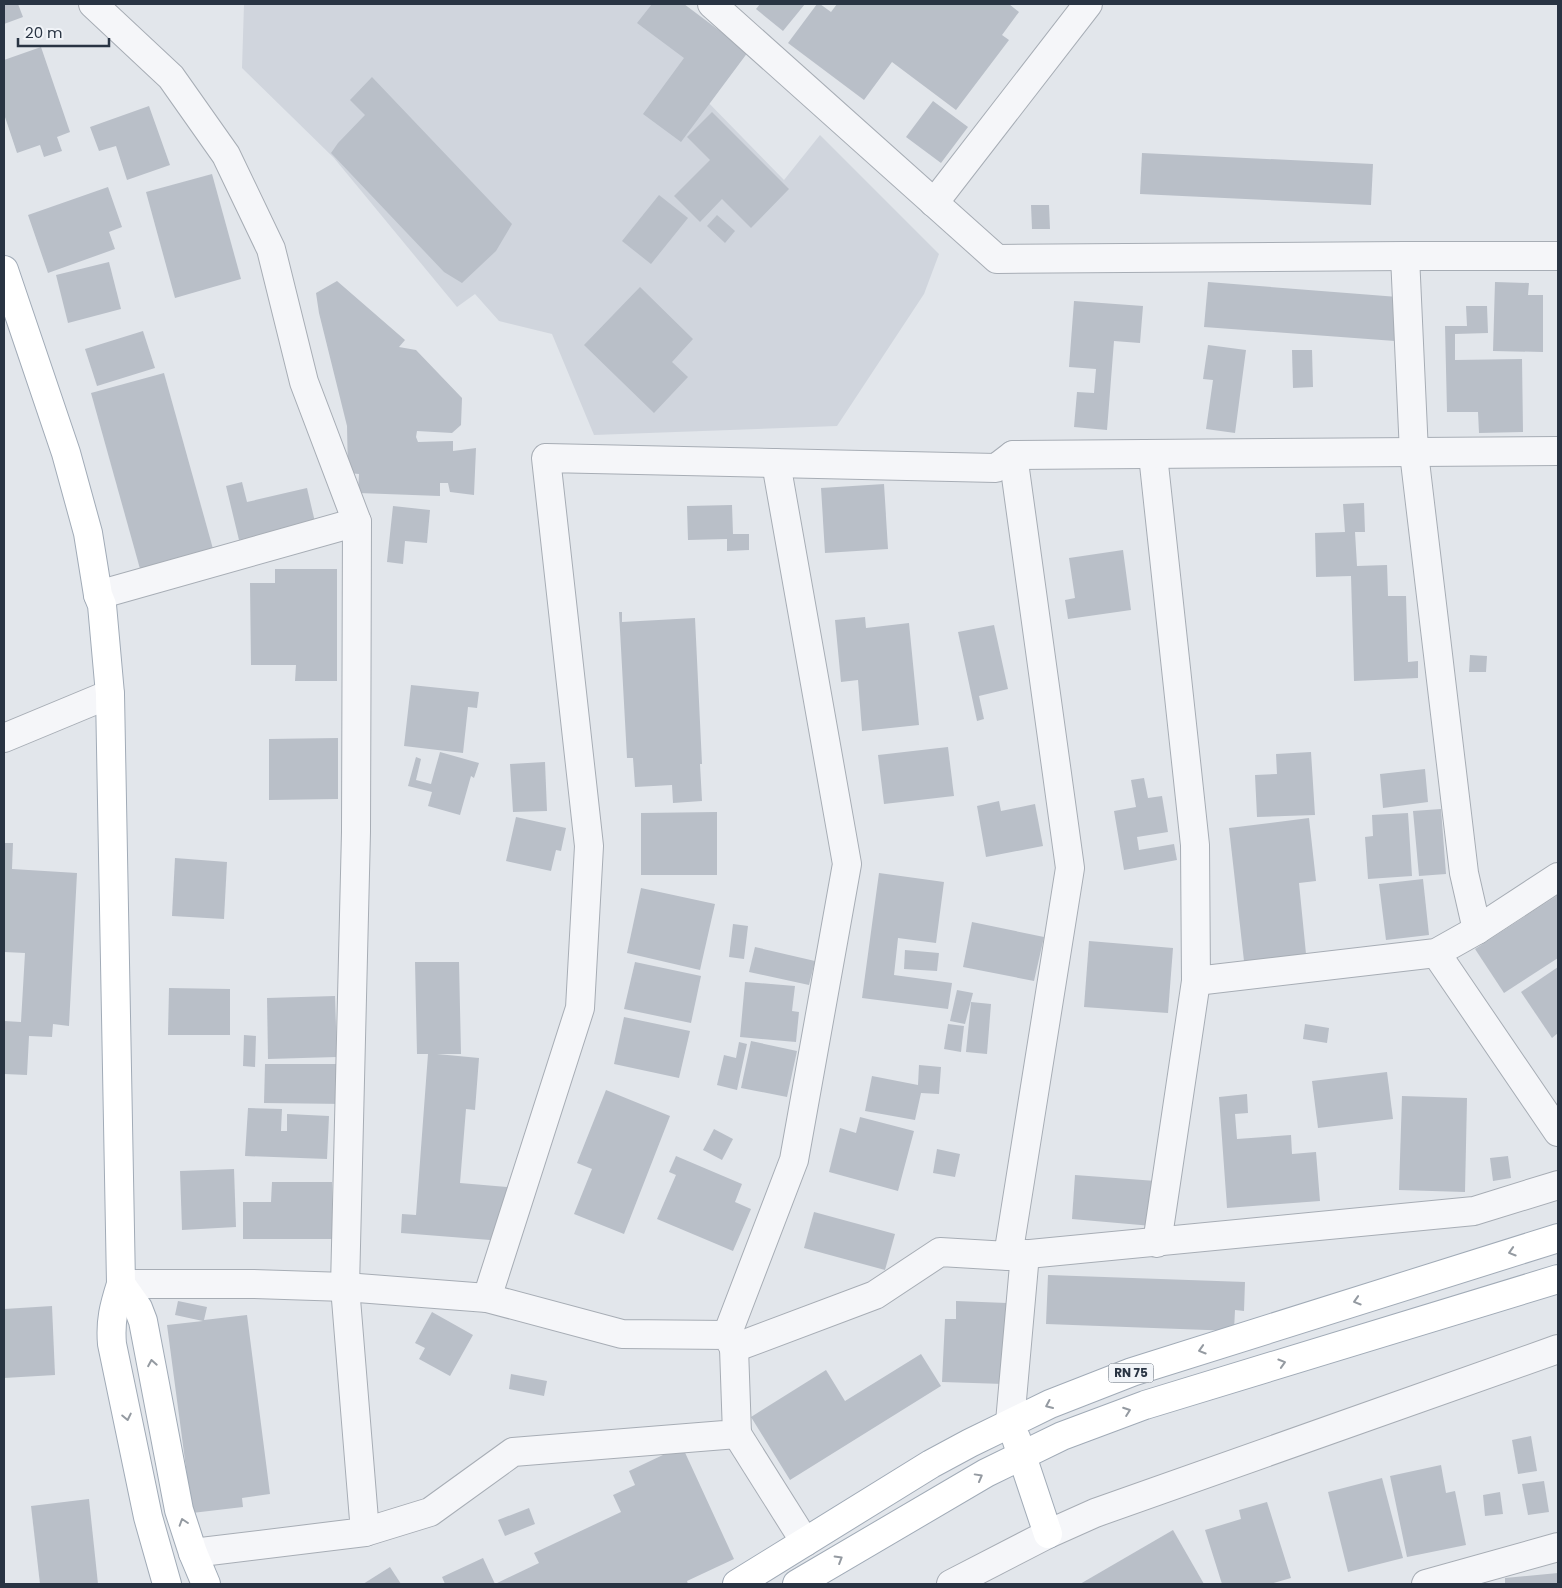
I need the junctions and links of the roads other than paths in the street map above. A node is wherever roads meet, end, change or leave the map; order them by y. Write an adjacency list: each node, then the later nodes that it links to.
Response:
1 (94, 4): 13 (street)
2 (712, 4): 4 (street)
3 (1088, 4): 4 (street)
4 (934, 203): 5 (street)
5 (1405, 256): 6 (street); 9 (street)
6 (1558, 256)
7 (4, 270): 14 (main road)
8 (1558, 452): 9 (street)
9 (1414, 453): 11 (street); 18 (street)
10 (1013, 455): 11 (street); 12 (street); 25 (street)
11 (1153, 455): 20 (street)
12 (776, 463): 29 (street); 30 (street)
13 (357, 522): 14 (street); 28 (street)
14 (98, 595): 15 (main road)
15 (110, 694): 16 (street); 27 (main road)
16 (4, 738)
17 (1558, 877): 18 (street)
18 (1477, 930): 19 (street)
19 (1436, 953): 20 (street); 21 (street)
20 (1196, 981): 24 (street)
21 (1558, 1132)
22 (1558, 1186): 24 (street)
23 (1558, 1238): 32 (main road, RN 75, one-way to 32)
24 (1157, 1242): 25 (street)
25 (1016, 1255): 30 (street); 32 (street)
26 (1558, 1279): 34 (main road, RN 75, one-way to 26)
27 (121, 1284): 28 (street); 39 (main road, one-way to 27); 40 (main road, one-way to 40)
28 (345, 1287): 29 (street); 35 (street)
29 (487, 1298): 30 (street)
30 (731, 1342): 33 (street)
31 (1558, 1349): 36 (street)
32 (1010, 1422): 34 (main road); 37 (main road, RN 75)
33 (737, 1434): 35 (street); 37 (street)
34 (1021, 1455): 36 (main road); 43 (main road, RN 75, one-way to 34)
35 (365, 1532): 39 (street)
36 (1048, 1534): 44 (street)
37 (805, 1542): 42 (main road, RN 75)
38 (1558, 1547): 45 (street)
39 (193, 1553): 41 (main road)
40 (168, 1584)
41 (206, 1584)
42 (738, 1584)
43 (797, 1584)
44 (951, 1584)
45 (1426, 1584)

